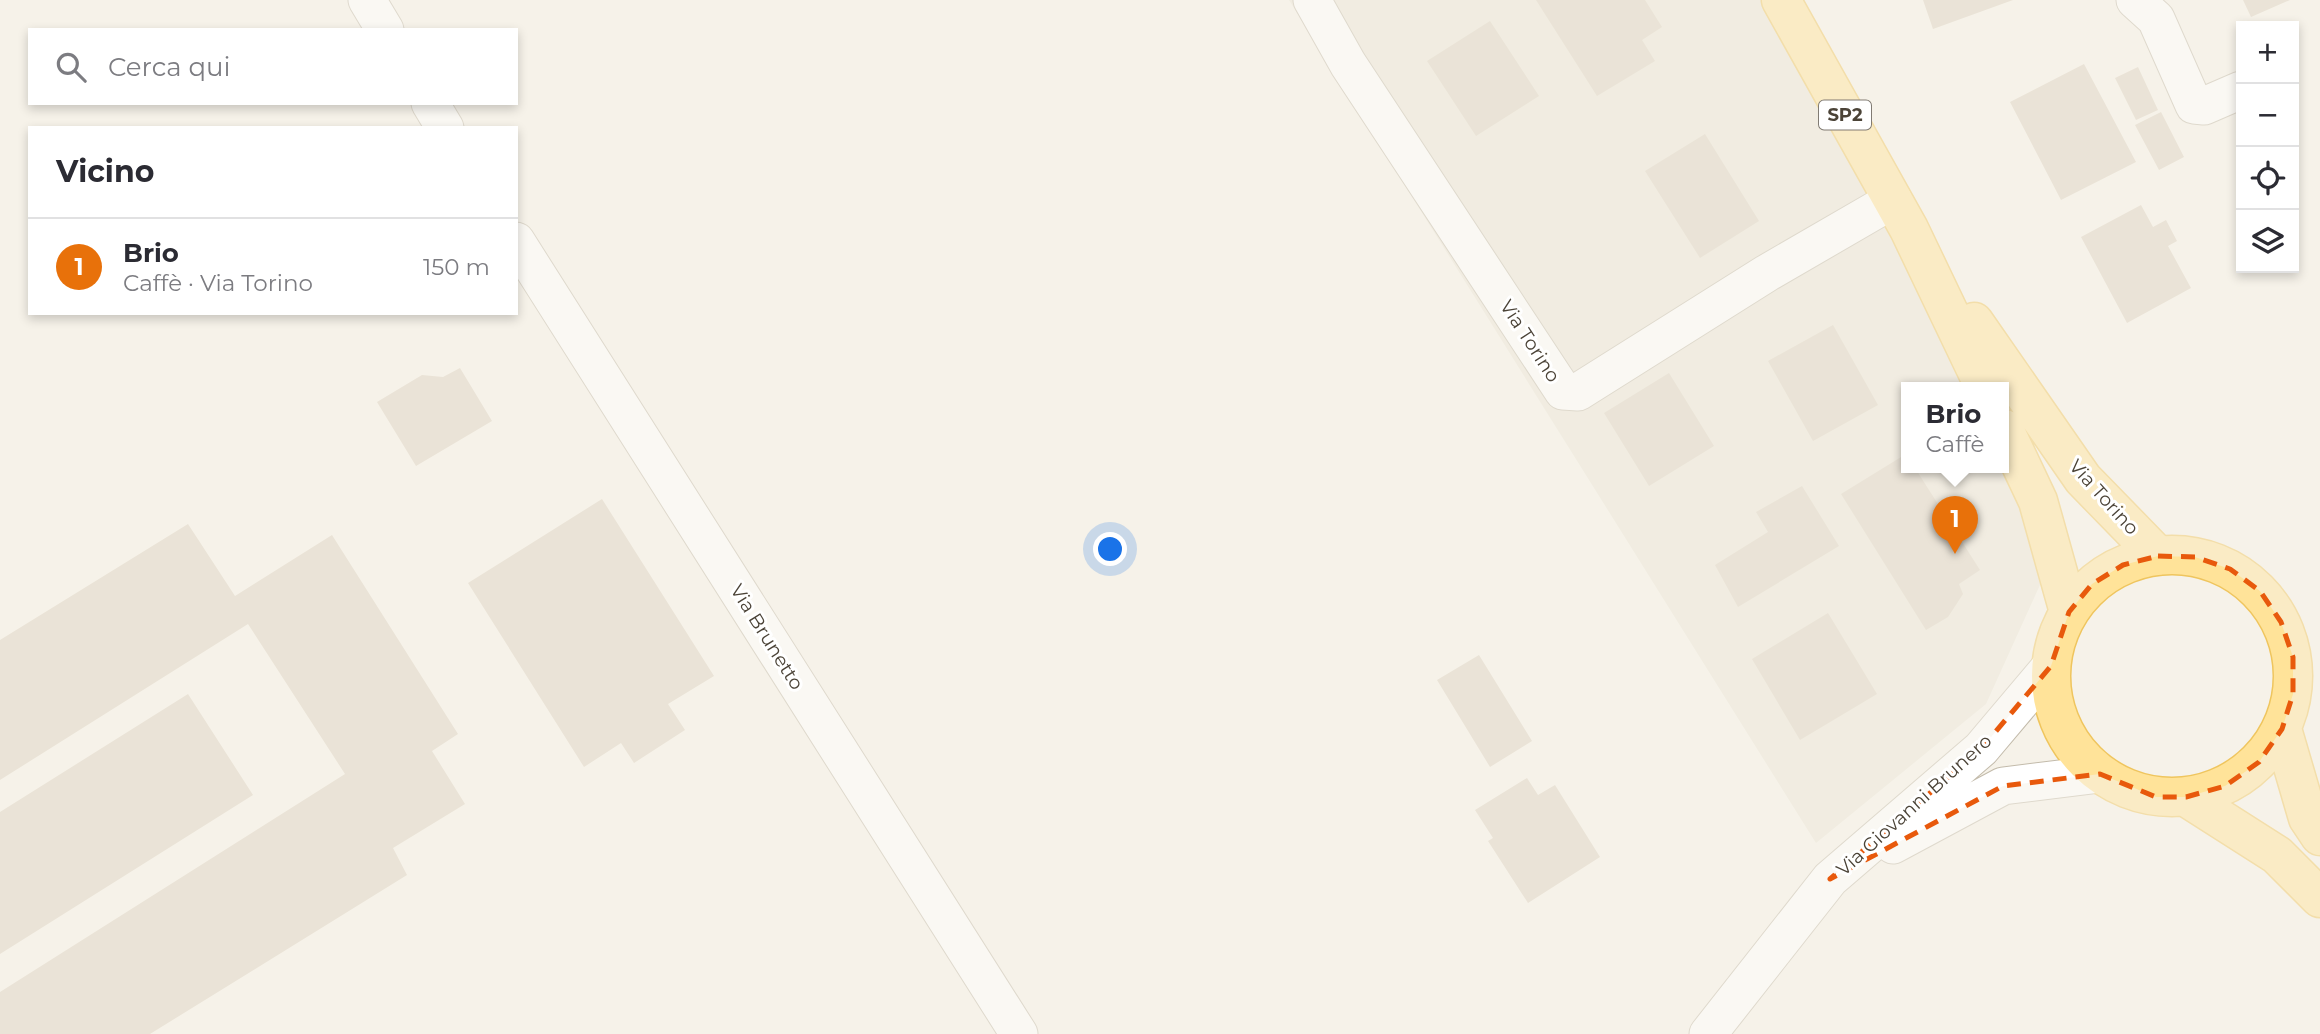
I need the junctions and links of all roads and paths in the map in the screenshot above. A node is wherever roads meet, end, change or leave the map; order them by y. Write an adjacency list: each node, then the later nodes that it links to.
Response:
1 (367, 0): 5 (street)
2 (1781, 0): 9 (main road, Via Torino / SP2)
3 (2135, 0): 6 (street)
4 (1312, 1): 9 (street, Via Torino)
5 (384, 28)
6 (2236, 92)
7 (431, 105): 8 (street)
8 (444, 126)
9 (1901, 214): 11 (main road, Via Torino); 13 (main road, Via Torino)
10 (518, 244): 22 (street, Via Brunetto)
11 (1981, 382)
12 (2009, 440): 14 (main road)
13 (2158, 556): 14 (main road); 16 (main road)
14 (2069, 612): 15 (main road)
15 (2051, 666): 17 (main road); 20 (street, Via Giovanni Brunero)
16 (2282, 729): 18 (main road); 19 (main road)
17 (2100, 774): 18 (main road); 20 (street, Via Giovanni Brunero)
18 (2186, 797): 21 (main road)
19 (2320, 836)
20 (1830, 879): 23 (street, Via Giovanni Brunero)
21 (2320, 898)
22 (1019, 1034)
23 (1708, 1034)

